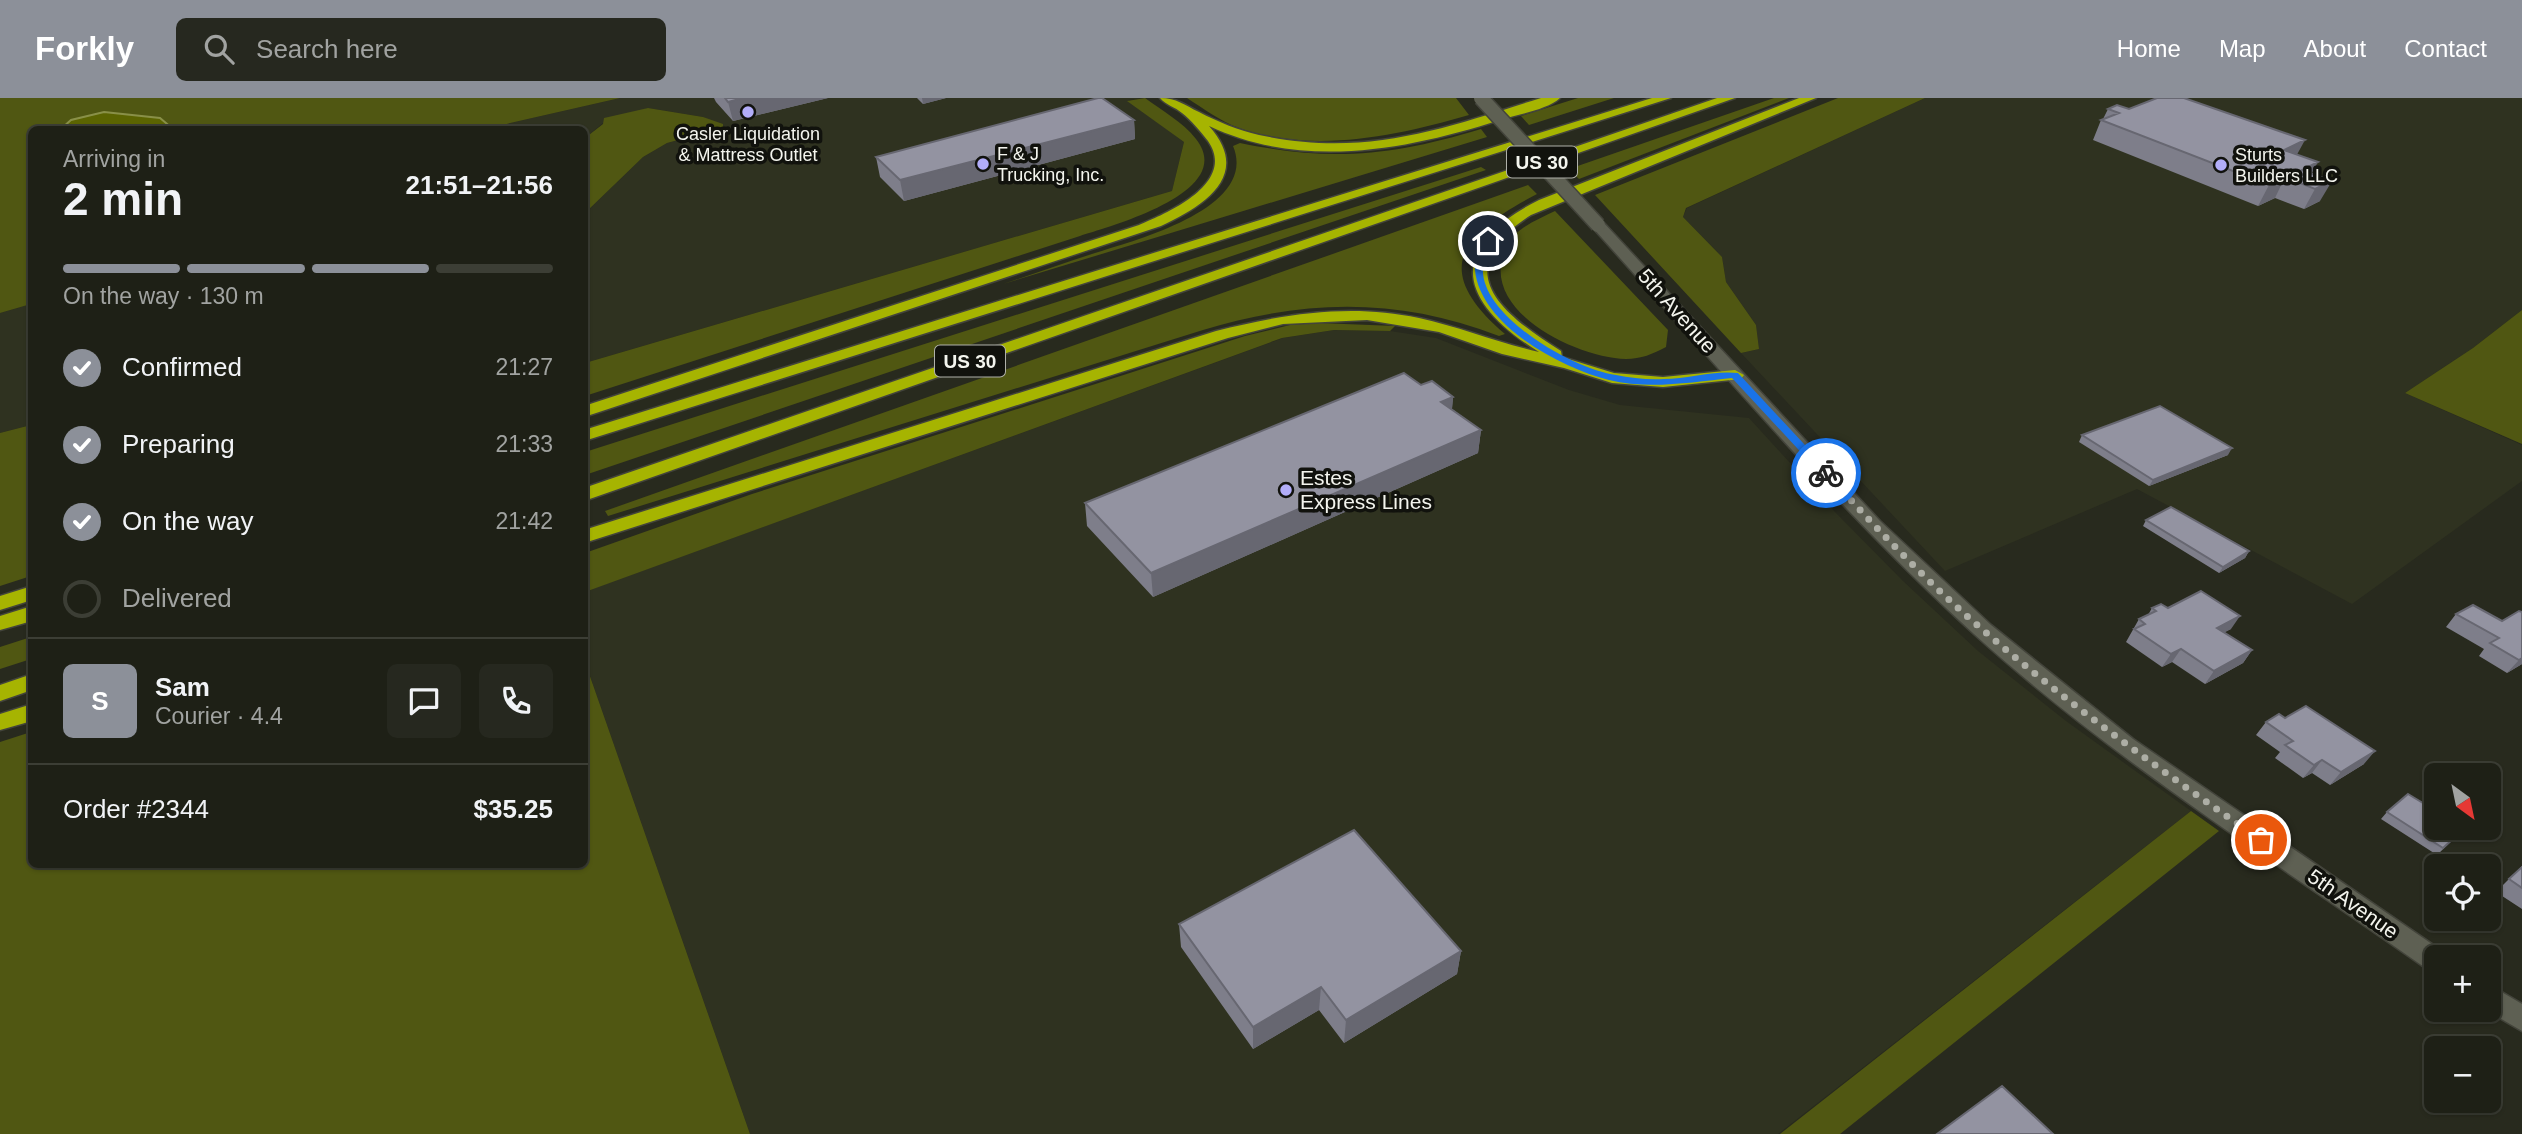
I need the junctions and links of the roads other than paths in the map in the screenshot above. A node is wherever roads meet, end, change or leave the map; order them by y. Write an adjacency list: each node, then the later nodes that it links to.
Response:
1 (1166, 98): 7 (highway)
2 (1481, 98): 9 (street, 5th Avenue, bridge)
3 (1554, 98): 7 (highway)
4 (1665, 98): 11 (highway, US 30)
5 (1729, 98): 12 (highway, US 30)
6 (1810, 98): 8 (highway)
7 (1190, 114): 10 (highway)
8 (1569, 364): 9 (highway); 13 (highway)
9 (1735, 375): 22 (street, 5th Avenue)
10 (588, 411)
11 (588, 435)
12 (588, 494)
13 (588, 536)
14 (28, 594): 15 (highway)
15 (0, 603)
16 (28, 613): 17 (highway)
17 (0, 623)
18 (28, 683): 19 (highway)
19 (0, 693)
20 (28, 713): 21 (highway)
21 (0, 722)
22 (2424, 953)
23 (2501, 1005): 24 (street)
24 (2522, 1019)

